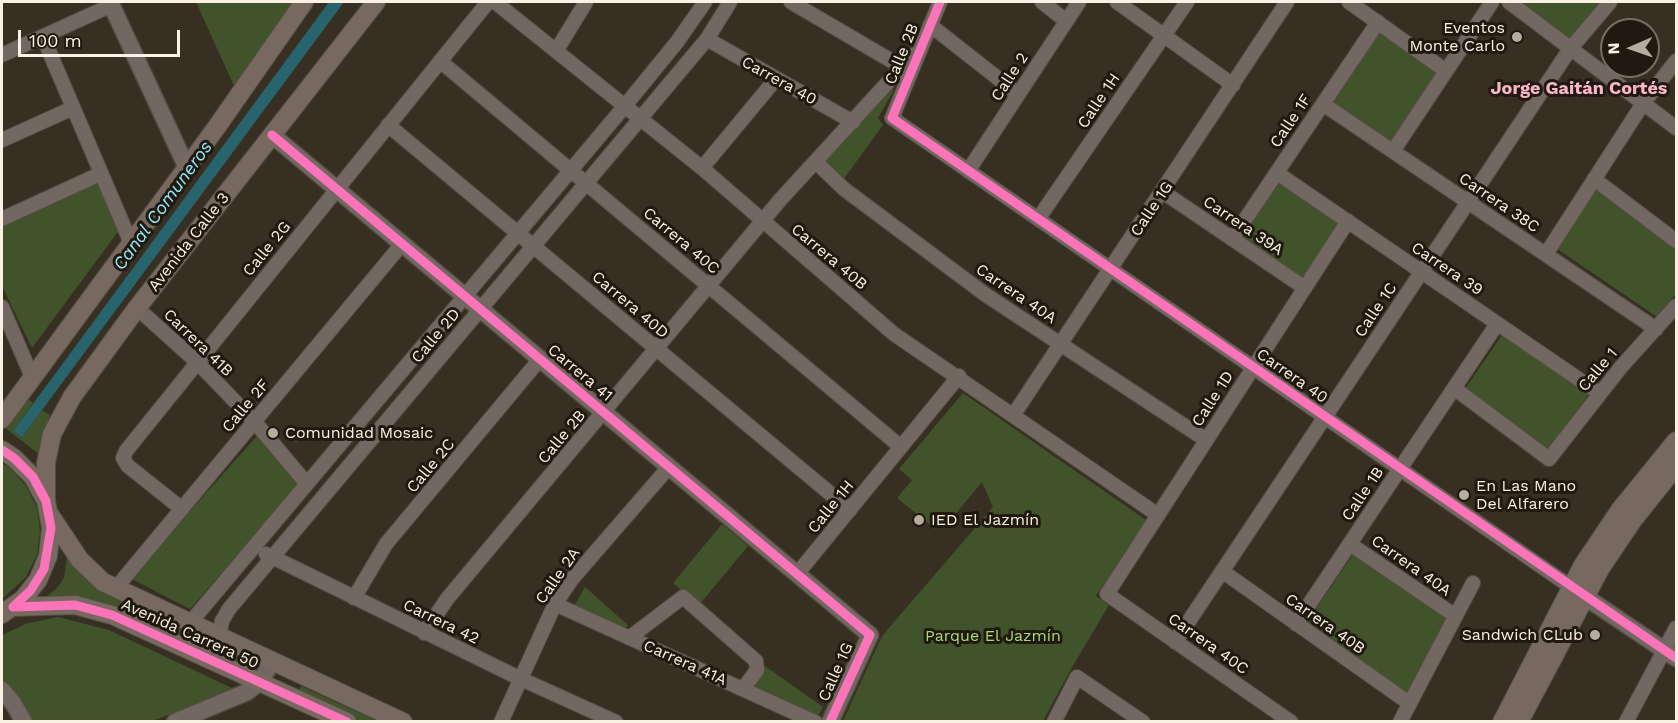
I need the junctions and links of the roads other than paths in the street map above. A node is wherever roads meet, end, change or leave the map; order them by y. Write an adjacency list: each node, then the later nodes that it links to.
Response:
1 (304, 2): 50 (main road)
2 (376, 2): 46 (main road, Avenida Calle 3)
3 (488, 2): 30 (street, Calle 2G)
4 (495, 2): 28 (street, Carrera 40B)
5 (586, 2): 28 (street)
6 (705, 2): 39 (street, Calle 2D)
7 (730, 2): 25 (street, Calle 2D)
8 (791, 2): 32 (street)
9 (937, 2): 22 (street, Calle 2B)
10 (1042, 2): 20 (street)
11 (1078, 2): 20 (street, Calle 2)
12 (1117, 2): 23 (street)
13 (1187, 2): 23 (street, Calle 1H)
14 (1287, 2): 35 (street, Calle 1G)
15 (1349, 2): 21 (street)
16 (1492, 2): 33 (street)
17 (1509, 2): 27 (street)
18 (1610, 2): 27 (street, Calle 1C)
19 (114, 3): 24 (street); 50 (street)
20 (1066, 21): 36 (street, Calle 2)
21 (1378, 22): 33 (street); 38 (street, Calle 1F)
22 (930, 25): 26 (street, Calle 2B); 36 (street)
23 (1164, 35): 35 (street); 62 (street, Calle 1H)
24 (42, 37): 29 (street); 40 (street)
25 (707, 39): 34 (street, Carrera 40); 42 (street, Calle 2D)
26 (918, 49): 32 (street, Calle 2B); 41 (street, Calle 2B)
27 (1570, 49): 37 (street); 60 (street, Calle 1C)
28 (556, 51): 39 (street, Carrera 40B)
29 (2, 55)
30 (440, 61): 44 (street, Calle 2G); 52 (street, Carrera 40C)
31 (1677, 61): 37 (street)
32 (902, 67): 43 (street, Calle 2B)
33 (1446, 71): 48 (street)
34 (775, 80): 43 (street, Carrera 40); 51 (street)
35 (1233, 85): 59 (street, Calle 1G)
36 (1018, 94): 53 (street, Calle 2)
37 (1644, 102): 45 (street); 56 (street)
38 (1323, 104): 48 (street, Carrera 38C); 54 (street, Calle 1F)
39 (624, 107): 42 (street, Carrera 40B); 52 (street, Calle 2D)
40 (73, 108): 47 (street); 55 (street)
41 (892, 118): 53 (street, Carrera 40)
42 (639, 119): 51 (street, Carrera 40B); 57 (street, Calle 2D)
43 (853, 122): 49 (street, Calle 2B)
44 (388, 125): 58 (street, Calle 2G); 65 (street, Carrera 40D)
45 (1677, 128)
46 (272, 135): 58 (street, Carrera 41); 79 (main road, Avenida Calle 3)
47 (2, 140)
48 (1393, 151): 60 (street, Carrera 38C)
49 (816, 162): 64 (street, Calle 2B); 83 (street, Carrera 40A)
50 (187, 168): 68 (main road)
51 (702, 168): 64 (street, Carrera 40B)
52 (571, 170): 57 (street, Carrera 40C); 65 (street, Calle 2D)
53 (968, 171): 62 (street, Carrera 40)
54 (1277, 173): 63 (street, Carrera 39); 66 (street, Calle 1F)
55 (100, 174): 61 (street); 68 (street)
56 (1594, 179): 67 (street); 71 (street)
57 (586, 183): 70 (street, Calle 2D); 74 (street, Carrera 40C)
58 (336, 189): 69 (street, Carrera 41); 86 (street, Calle 2G)
59 (1163, 192): 66 (street, Carrera 39A); 72 (street, Calle 1G)
60 (1468, 202): 71 (street, Carrera 38C); 73 (street, Calle 1C)
61 (2, 219)
62 (1038, 219): 72 (street, Carrera 40)
63 (1348, 221): 73 (street, Carrera 39); 75 (street, Calle 1D)
64 (762, 222): 74 (street, Calle 2B); 88 (street, Carrera 40B)
65 (518, 233): 70 (street, Carrera 40D); 76 (street, Calle 2D)
66 (1232, 239): 75 (street, Carrera 39A)
67 (1677, 241)
68 (131, 243): 89 (main road)
69 (402, 244): 76 (street, Carrera 41); 96 (street, Calle 2F)
70 (533, 246): 80 (street, Calle 2D); 84 (street, Carrera 40D)
71 (1546, 254): 82 (street, Carrera 38C)
72 (1111, 270): 83 (street, Calle 1G); 87 (street, Carrera 40)
73 (1421, 272): 81 (street, Carrera 39); 94 (street, Calle 1C)
74 (709, 286): 84 (street, Calle 2B); 99 (street, Carrera 40C)
75 (1305, 288): 87 (street, Calle 1D)
76 (465, 296): 80 (street, Carrera 41); 104 (street, Calle 2D)
77 (1677, 306): 82 (street, Calle 1)
78 (2, 307): 89 (street)
79 (138, 308): 86 (street, Carrera 41B); 105 (main road, Avenida Calle 3)
80 (480, 309): 85 (street, Carrera 41); 111 (street, Calle 2D)
81 (1497, 324): 90 (street, Calle 1B); 91 (street, Carrera 39)
82 (1656, 329): 91 (street, Calle 1)
83 (1060, 345): 93 (street, Calle 1G); 97 (street, Carrera 40A)
84 (657, 348): 92 (street, Calle 2B); 107 (street, Carrera 40D)
85 (540, 360): 92 (street, Carrera 41); 118 (street, Calle 2C)
86 (197, 362): 96 (street, Carrera 41B); 106 (street, Calle 2G)
87 (1253, 368): 94 (street, Carrera 40); 97 (street, Calle 1D)
88 (959, 376): 93 (street, Carrera 40B); 99 (street, Calle 1H)
89 (32, 377): 95 (main road)
90 (1454, 388): 91 (street, Calle 1); 103 (street, Calle 1B)
91 (1599, 393)
92 (604, 412): 102 (street, Carrera 41); 125 (street, Calle 2B)
93 (1014, 414): 108 (street, Carrera 40B)
94 (1324, 417): 103 (street, Carrera 40); 112 (street, Calle 1C)
95 (2, 419)
96 (254, 421): 104 (street, Carrera 41B); 106 (street, Calle 2F)
97 (1206, 441): 108 (street, Calle 1D)
98 (1677, 441): 116 (main road)
99 (901, 447): 107 (street, Calle 1H)
100 (2, 450): 105 (main road, Avenida Carrera 50)
101 (1677, 466): 116 (main road)
102 (669, 467): 113 (street, Carrera 41); 119 (street, Calle 2A)
103 (1400, 469): 109 (street, Calle 1B); 116 (street, Carrera 40)
104 (307, 484): 110 (street, Calle 2D)
105 (48, 508): 115 (main road, Avenida Carrera 50); 120 (main road, Avenida Calle 3)
106 (182, 509): 115 (street, Calle 2F)
107 (850, 510): 113 (street, Calle 1H)
108 (1158, 515): 117 (street, Calle 1D)
109 (1350, 544): 121 (street, Carrera 40A); 123 (street, Calle 1B)
110 (253, 547): 111 (street, Carrera 42); 122 (street, Calle 2D)
111 (272, 557): 118 (street, Carrera 42); 127 (street, Calle 2D)
112 (1222, 571): 123 (street, Carrera 40B); 129 (street, Calle 1C)
113 (797, 574): 126 (street, Carrera 41)
114 (1473, 583): 121 (street)
115 (115, 589): 122 (main road, Avenida Carrera 50)
116 (1578, 591): 130 (street, Carrera 40); 149 (main road); 150 (main road)
117 (1107, 594): 129 (street, Carrera 40C)
118 (354, 598): 125 (street, Carrera 42)
119 (555, 604): 128 (street, Carrera 41A); 132 (street, Calle 2A)
120 (6, 612): 133 (main road, Avenida Carrera 50)
121 (1454, 615): 136 (street)
122 (189, 624): 127 (main road, Avenida Carrera 50)
123 (1296, 624): 136 (street, Carrera 40B)
124 (1677, 627): 130 (street)
125 (424, 633): 132 (street, Carrera 42)
126 (870, 634): 144 (street, Calle 1G)
127 (219, 637): 131 (main road, Avenida Carrera 50)
128 (629, 638): 134 (street, Carrera 41A); 134 (street)
129 (1175, 642): 147 (street, Carrera 40C)
130 (1670, 653): 151 (street)
131 (272, 662): 133 (street); 140 (main road, Avenida Carrera 50)
132 (519, 678): 141 (street, Calle 2A); 142 (street, Carrera 42)
133 (260, 682): 138 (street); 139 (main road, Avenida Carrera 50)
134 (743, 689): 143 (street, Carrera 41A)
135 (2, 690): 137 (street)
136 (1409, 703): 148 (street)
137 (24, 722)
138 (176, 722)
139 (347, 722)
140 (403, 722)
141 (501, 722)
142 (616, 722)
143 (815, 722)
144 (830, 722)
145 (1054, 722): 146 (street)
146 (1143, 722)
147 (1291, 722)
148 (1400, 722)
149 (1502, 722)
150 (1519, 722)
151 (1626, 722)

